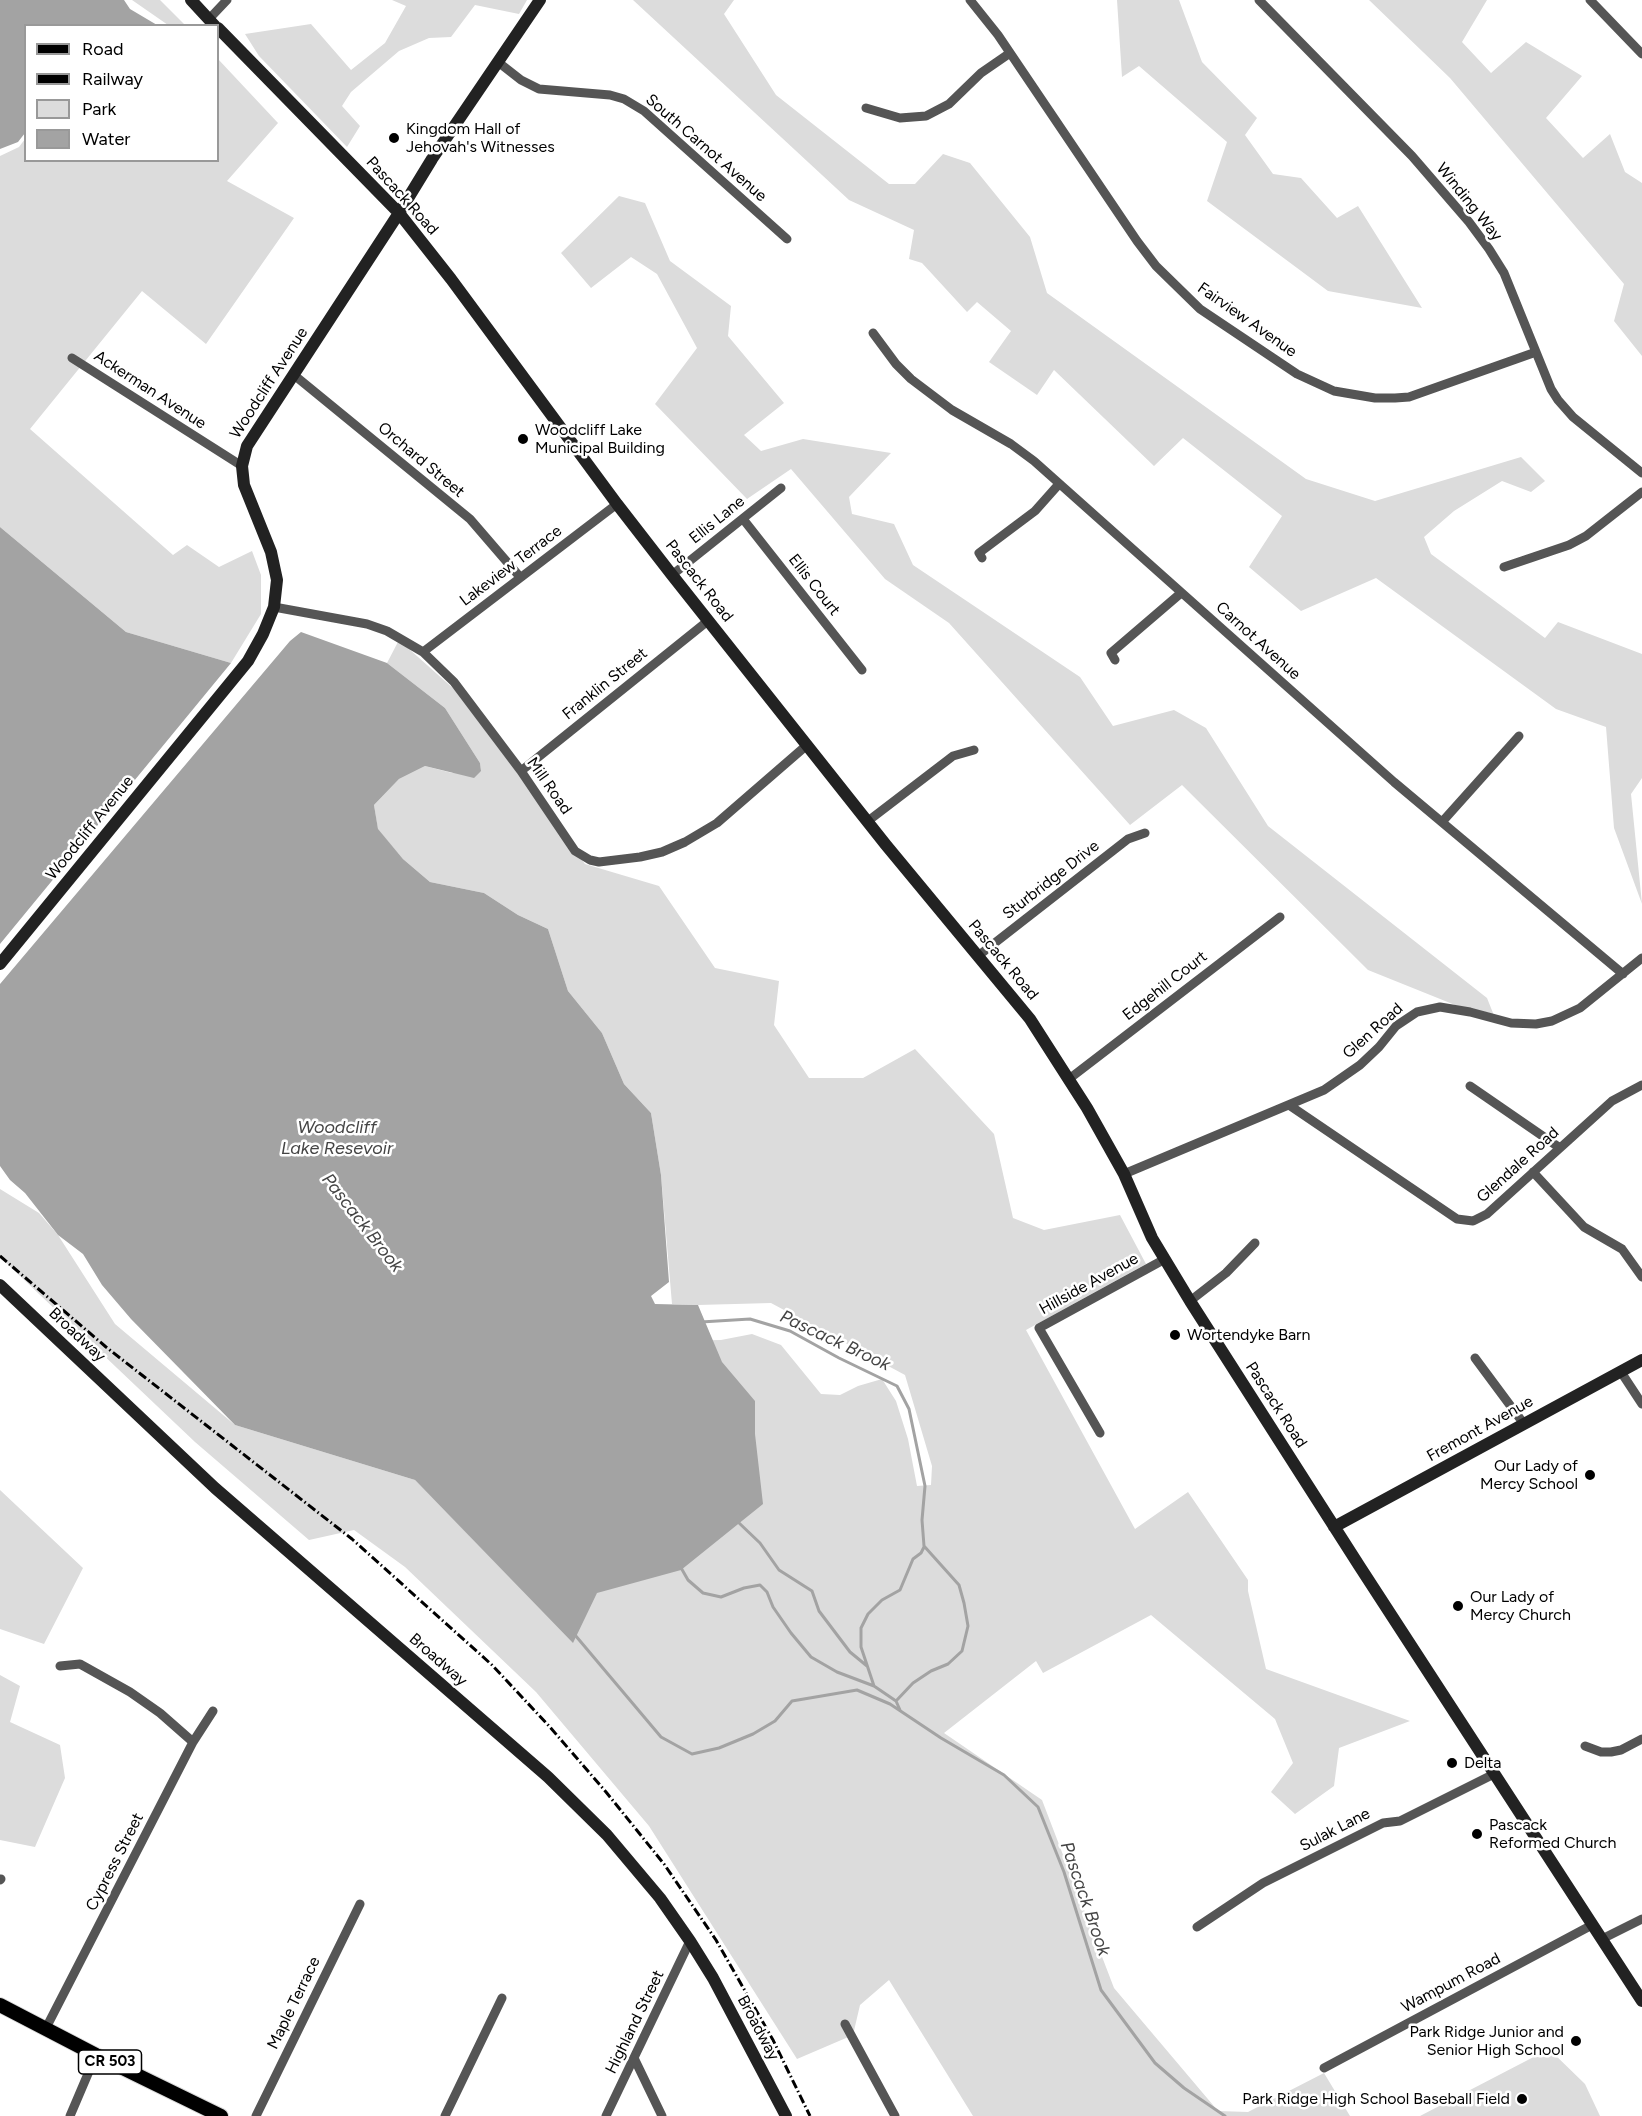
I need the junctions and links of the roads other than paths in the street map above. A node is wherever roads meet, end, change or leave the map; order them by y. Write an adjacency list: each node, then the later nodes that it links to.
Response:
1 (190, 0): 7 (street, Pascack Road)
2 (226, 0): 7 (street)
3 (540, 0): 11 (street, Woodcliff Avenue)
4 (970, 0): 9 (street, Fairview Avenue)
5 (1259, 0): 16 (street, Winding Way)
6 (1590, 0): 10 (street)
7 (214, 24)
8 (219, 29): 13 (street, Pascack Road)
9 (1010, 53): 12 (street); 16 (street, Fairview Avenue)
10 (1642, 54)
11 (498, 62): 13 (street, Woodcliff Avenue); 14 (street, South Carnot Avenue)
12 (866, 108)
13 (399, 213): 18 (street, Woodcliff Avenue); 24 (street, Pascack Road)
14 (787, 239)
15 (873, 333): 21 (street, Carnot Avenue)
16 (1536, 352): 20 (street, Winding Way)
17 (72, 358): 19 (street, Ackerman Avenue)
18 (294, 375): 19 (street, Woodcliff Avenue); 29 (street, Orchard Street)
19 (242, 466): 31 (street, Woodcliff Avenue)
20 (1642, 473)
21 (1059, 484): 26 (street); 30 (street, Carnot Avenue)
22 (781, 488): 25 (street, Ellis Lane)
23 (1642, 492): 27 (street)
24 (617, 504): 28 (street, Pascack Road); 29 (street, Lakeview Terrace)
25 (743, 519): 28 (street, Ellis Lane); 35 (street, Ellis Court)
26 (982, 558)
27 (1504, 567)
28 (672, 575): 32 (street, Pascack Road)
29 (520, 577): 33 (street, Lakeview Terrace)
30 (1181, 592): 34 (street); 41 (street, Carnot Avenue)
31 (274, 607): 33 (street, Mill Road); 46 (street, Woodcliff Avenue)
32 (709, 620): 37 (street, Pascack Road); 39 (street, Franklin Street)
33 (423, 652): 39 (street, Mill Road)
34 (1115, 660)
35 (862, 670)
36 (1520, 736): 41 (street)
37 (807, 745): 39 (street, Mill Road); 40 (street, Pascack Road)
38 (974, 750): 40 (street)
39 (521, 771)
40 (868, 821): 44 (street, Pascack Road)
41 (1442, 822): 47 (street, Carnot Avenue)
42 (1145, 833): 44 (street, Sturbridge Drive)
43 (1280, 917): 48 (street, Edgehill Court)
44 (978, 956): 48 (street, Pascack Road)
45 (1642, 958): 47 (street, Glen Road)
46 (0, 964)
47 (1623, 974): 51 (street, Glen Road)
48 (1069, 1079): 54 (street, Pascack Road)
49 (1642, 1085): 52 (street, Glendale Road)
50 (1470, 1086): 52 (street)
51 (1289, 1105): 53 (street, Glendale Road); 54 (street, Glen Road)
52 (1560, 1148): 53 (street, Glendale Road)
53 (1533, 1172): 57 (street)
54 (1124, 1174): 56 (street, Pascack Road)
55 (1255, 1243): 59 (street)
56 (1165, 1259): 59 (street, Pascack Road); 65 (street, Hillside Avenue)
57 (1642, 1277)
58 (0, 1285): 78 (street, Broadway)
59 (1190, 1301): 66 (street, Pascack Road)
60 (1475, 1358): 64 (street)
61 (1642, 1360): 62 (street, Fremont Avenue)
62 (1621, 1372): 63 (street); 64 (street, Fremont Avenue)
63 (1642, 1404)
64 (1524, 1424): 66 (street, Fremont Avenue)
65 (1100, 1433)
66 (1334, 1527): 72 (street, Pascack Road)
67 (60, 1666): 70 (street)
68 (213, 1711): 70 (street, Cypress Street)
69 (1642, 1739): 71 (street)
70 (193, 1742): 83 (street, Cypress Street)
71 (1585, 1746)
72 (1494, 1774): 75 (street, Pascack Road); 76 (street, Sulak Lane)
73 (360, 1904): 89 (street, Maple Terrace)
74 (1642, 1919): 77 (street)
75 (1593, 1925): 77 (street, Pascack Road); 86 (street, Wampum Road)
76 (1197, 1927)
77 (1602, 1939): 80 (street, Pascack Road)
78 (690, 1941): 85 (street, Highland Street); 93 (street, Broadway)
79 (502, 1998): 90 (street)
80 (1642, 2001)
81 (0, 2005): 83 (main road, CR 503)
82 (845, 2024): 94 (street)
83 (46, 2028): 84 (main road, CR 503)
84 (96, 2055): 87 (street); 88 (main road, CR 503)
85 (634, 2058): 91 (street, Highland Street); 92 (street)
86 (1324, 2068)
87 (70, 2116)
88 (221, 2116)
89 (256, 2116)
90 (446, 2116)
91 (606, 2116)
92 (662, 2116)
93 (786, 2116)
94 (895, 2116)

